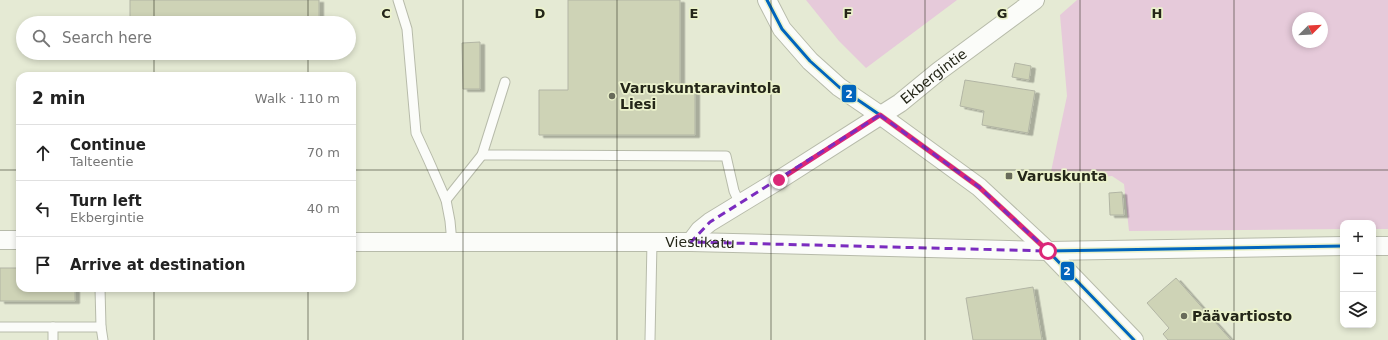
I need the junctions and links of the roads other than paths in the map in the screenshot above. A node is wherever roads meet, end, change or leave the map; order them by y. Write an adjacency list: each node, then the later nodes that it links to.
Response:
1 (398, 0): 7 (lane)
2 (767, 0): 5 (street)
3 (1035, 0): 5 (street, Ekbergintie)
4 (505, 82): 6 (lane)
5 (880, 115): 8 (street, Ekbergintie); 18 (street)
6 (482, 155): 7 (lane); 8 (lane)
7 (446, 200): 14 (lane)
8 (740, 204): 13 (street, Ekbergintie)
9 (0, 240): 10 (street)
10 (16, 240)
11 (356, 242): 14 (street, Viestikatu)
12 (652, 242): 13 (street, Viestikatu); 14 (street, Viestikatu); 25 (lane)
13 (691, 242): 18 (street, Viestikatu)
14 (452, 243)
15 (1340, 246): 18 (street, Viestikatu)
16 (1376, 246): 17 (street)
17 (1388, 246)
18 (1048, 251): 26 (street)
19 (100, 292): 22 (lane)
20 (0, 327): 21 (lane)
21 (53, 327): 22 (lane); 23 (lane)
22 (101, 327): 24 (lane)
23 (53, 340)
24 (103, 340)
25 (650, 340)
26 (1134, 340)

